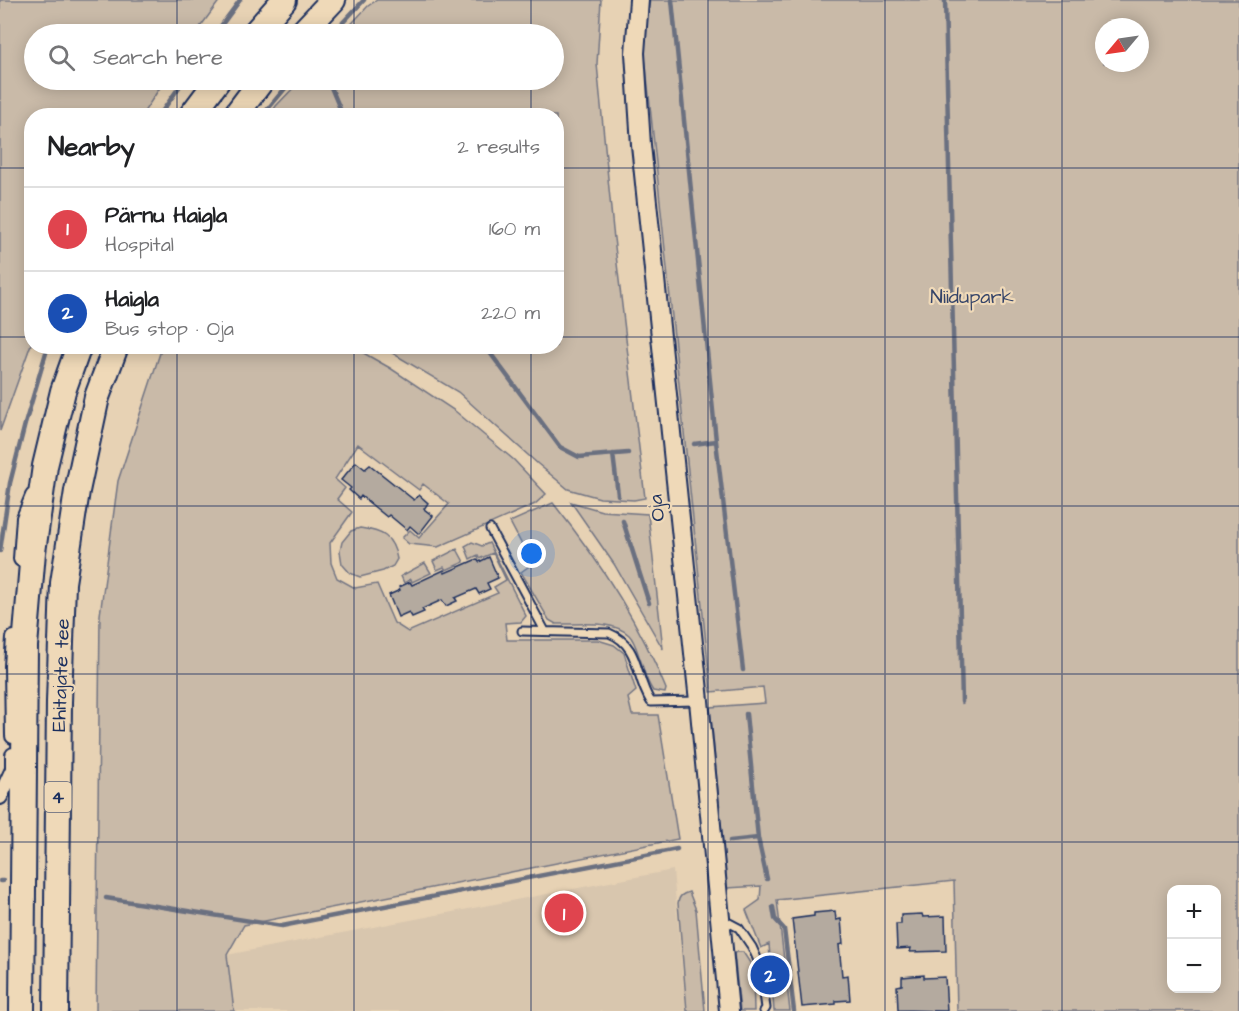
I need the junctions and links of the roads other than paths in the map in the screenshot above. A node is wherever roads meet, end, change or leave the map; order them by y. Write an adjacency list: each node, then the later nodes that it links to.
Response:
1 (284, 0): 4 (highway)
2 (333, 0): 5 (highway)
3 (639, 0): 16 (street, Oja)
4 (263, 24)
5 (310, 24)
6 (210, 90): 8 (highway)
7 (254, 90): 9 (highway)
8 (197, 108)
9 (241, 108)
10 (76, 354): 12 (highway, Ehitajate tee / 4)
11 (113, 354): 20 (highway, Ehitajate tee / 4)
12 (45, 466): 17 (street); 19 (highway, Ehitajate tee / 4)
13 (490, 529): 15 (lane)
14 (522, 631): 15 (lane)
15 (545, 631): 16 (lane)
16 (699, 702): 18 (street, Oja)
17 (0, 797)
18 (720, 918): 21 (street, Oja); 22 (lane)
19 (22, 1011)
20 (56, 1011)
21 (729, 1011)
22 (765, 1011)

